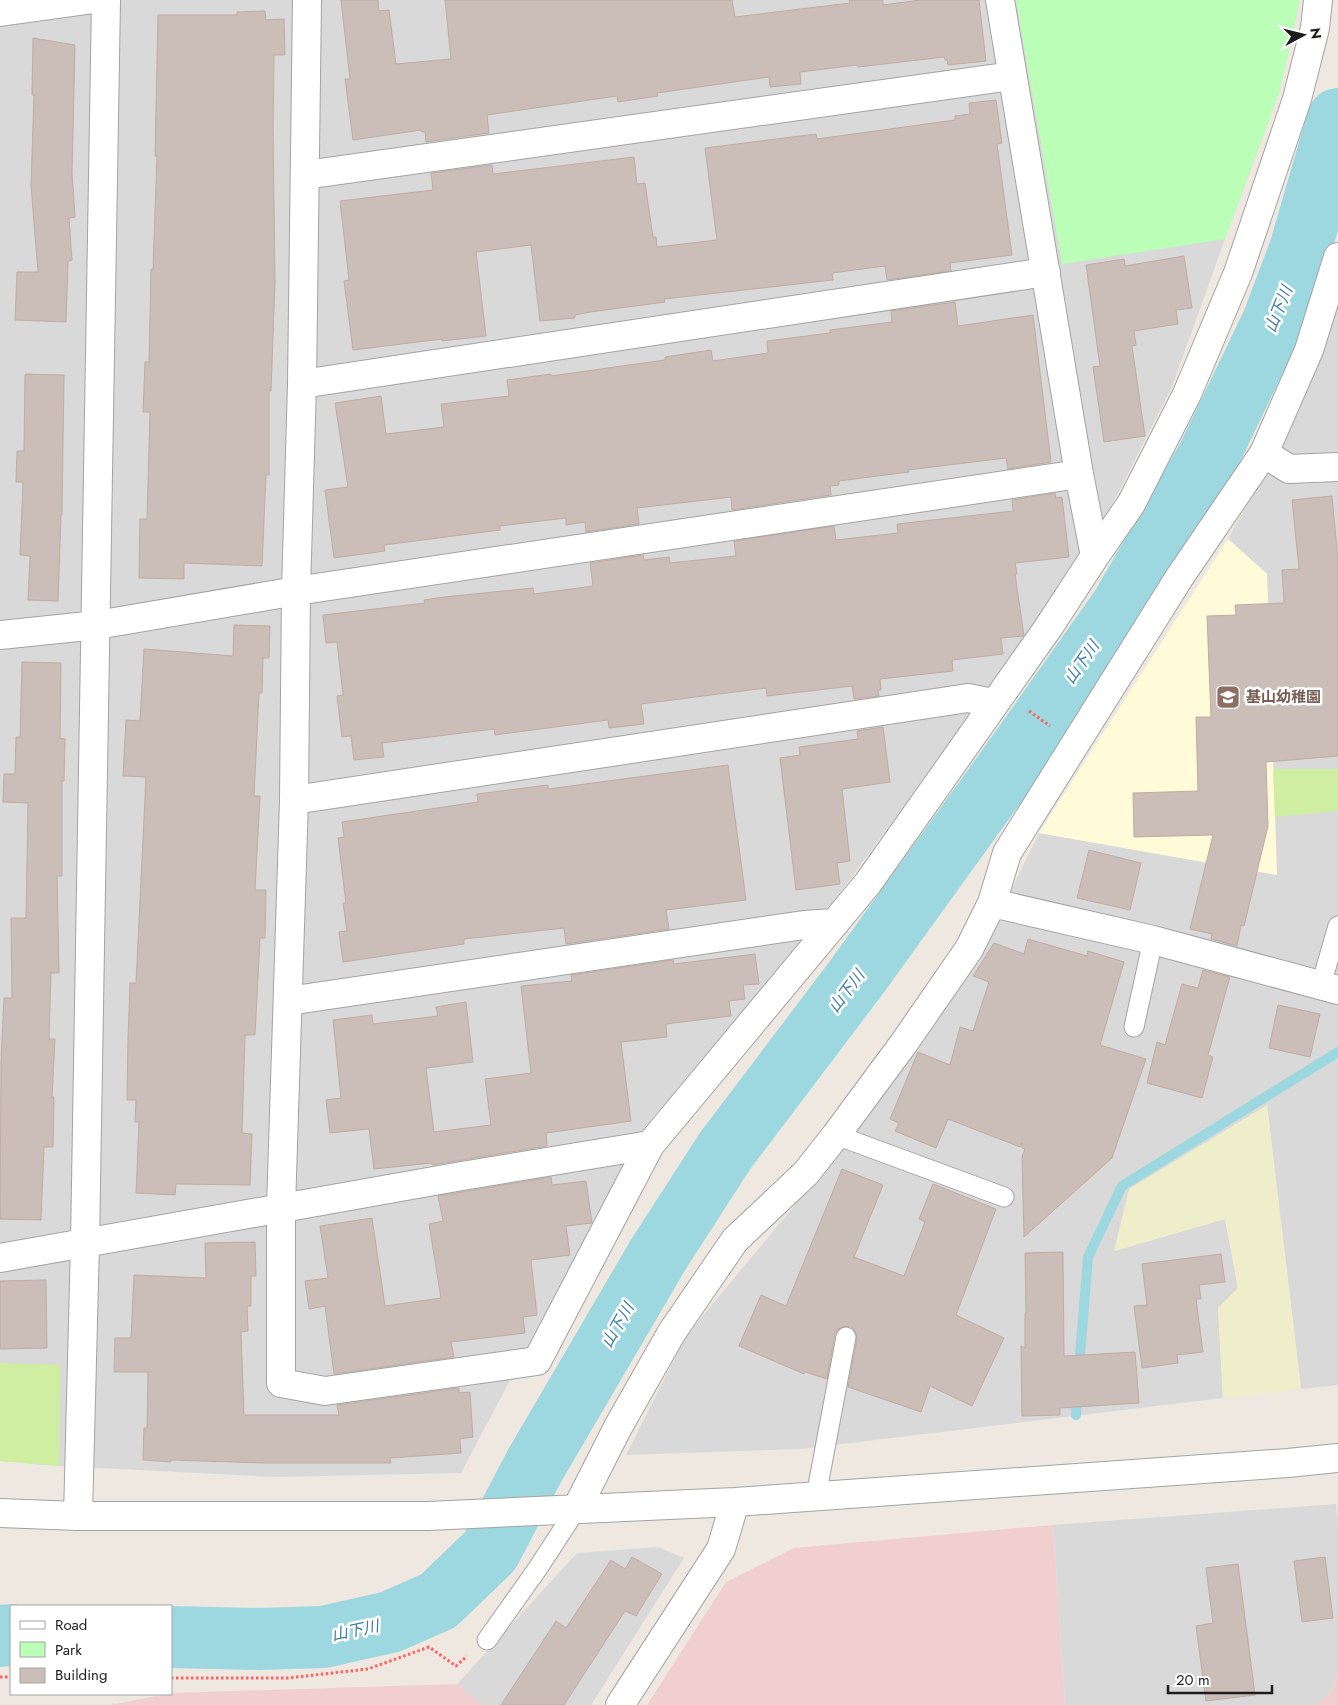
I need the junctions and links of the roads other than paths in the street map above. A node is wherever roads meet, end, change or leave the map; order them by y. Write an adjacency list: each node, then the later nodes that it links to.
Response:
1 (87, 0): 6 (street)
2 (106, 0): 17 (street)
3 (306, 0): 8 (street)
4 (1000, 0): 7 (street)
5 (1318, 0): 15 (street)
6 (16, 7)
7 (1012, 76): 8 (street); 10 (street)
8 (304, 175): 11 (street)
9 (1338, 258): 12 (street)
10 (1046, 272): 11 (street); 14 (street)
11 (302, 384): 16 (street)
12 (1264, 453): 13 (street); 21 (street)
13 (1338, 467)
14 (1079, 474): 15 (street); 16 (street)
15 (1095, 556): 19 (street)
16 (296, 591): 17 (street); 20 (street)
17 (97, 625): 18 (street); 32 (street)
18 (0, 635)
19 (994, 703): 20 (street); 22 (street)
20 (294, 800): 26 (street)
21 (992, 903): 24 (street); 28 (street)
22 (835, 923): 26 (street); 29 (street)
23 (1338, 926): 25 (lane)
24 (1153, 940): 25 (street); 27 (lane)
25 (1329, 988)
26 (288, 1001): 31 (street)
27 (1134, 1027)
28 (836, 1135): 30 (lane); 38 (street)
29 (650, 1145): 31 (street); 31 (street)
30 (1004, 1196)
31 (281, 1208): 32 (street)
32 (85, 1243): 33 (street); 40 (street)
33 (0, 1258)
34 (846, 1338): 36 (lane)
35 (1338, 1458): 36 (street)
36 (816, 1496): 37 (street)
37 (735, 1502): 38 (street); 42 (street)
38 (566, 1509): 40 (street); 41 (lane)
39 (0, 1513): 40 (street)
40 (78, 1516)
41 (487, 1640)
42 (620, 1705)

